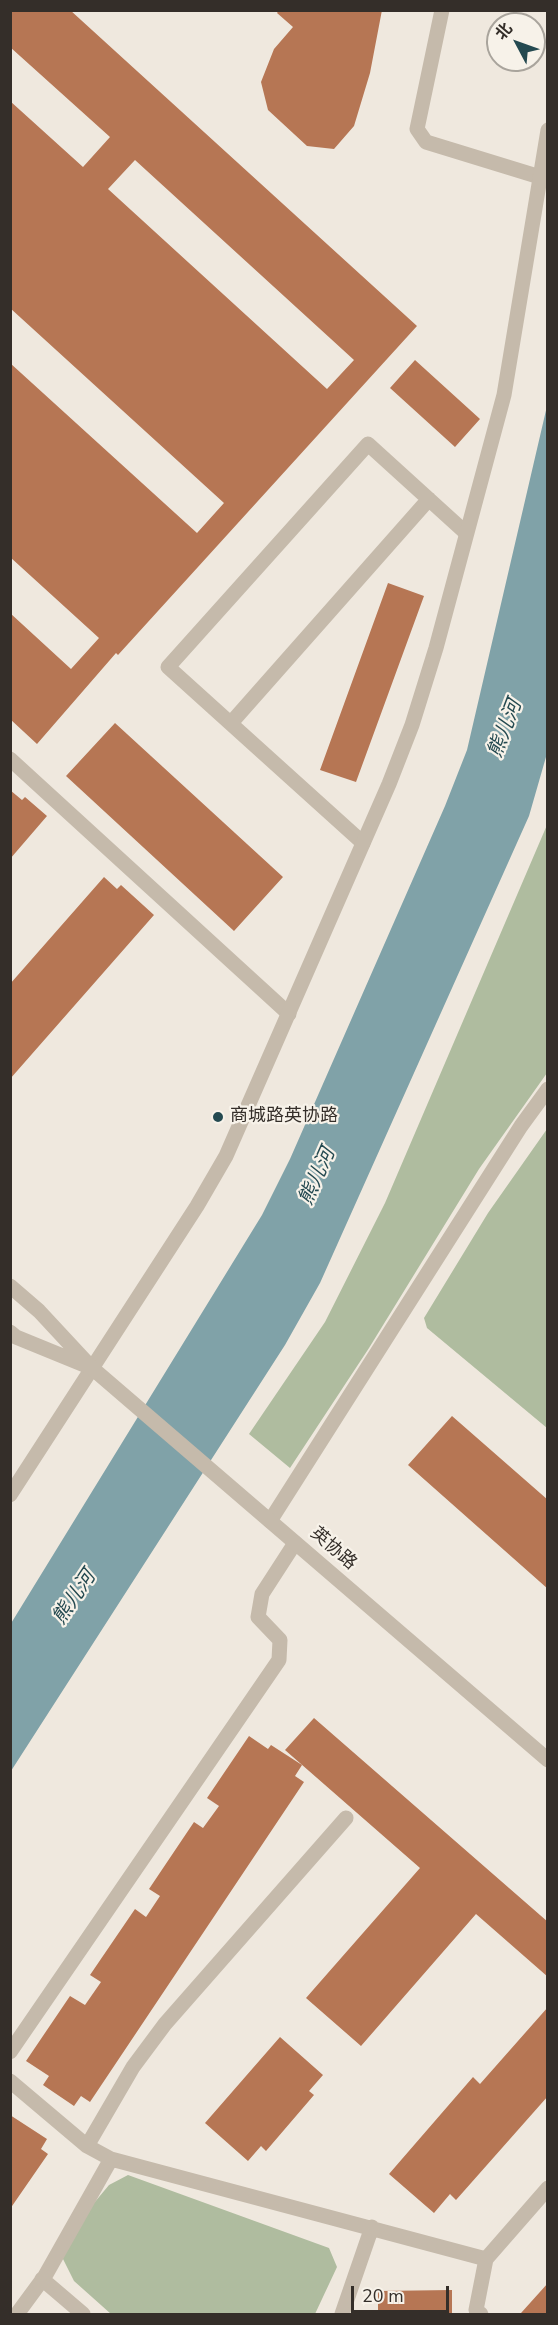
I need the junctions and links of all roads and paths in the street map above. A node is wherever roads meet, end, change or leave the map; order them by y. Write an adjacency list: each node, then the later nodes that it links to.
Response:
1 (442, 10): 3 (street)
2 (548, 130): 3 (street)
3 (540, 177): 5 (street)
4 (429, 499): 5 (street); 6 (street); 6 (street)
5 (466, 533): 8 (street)
6 (231, 723): 8 (street)
7 (10, 759): 9 (street)
8 (363, 843): 9 (street)
9 (289, 1014): 13 (street)
10 (548, 1089): 15 (street)
11 (10, 1286): 13 (street, 英协路)
12 (10, 1332): 13 (street, 英协路)
13 (93, 1368): 14 (street); 15 (street, 英协路)
14 (10, 1495)
15 (270, 1521): 16 (street, 英协路)
16 (295, 1543): 17 (street, 英协路); 19 (street)
17 (548, 1760)
18 (346, 1818): 21 (street)
19 (10, 2052)
20 (10, 2081): 21 (street)
21 (87, 2146): 22 (street)
22 (111, 2159): 24 (street); 26 (street)
23 (548, 2188): 25 (street)
24 (372, 2227): 25 (street); 29 (street)
25 (486, 2259): 30 (street)
26 (42, 2279): 27 (street); 28 (street)
27 (17, 2314)
28 (83, 2314)
29 (342, 2314)
30 (481, 2314)

